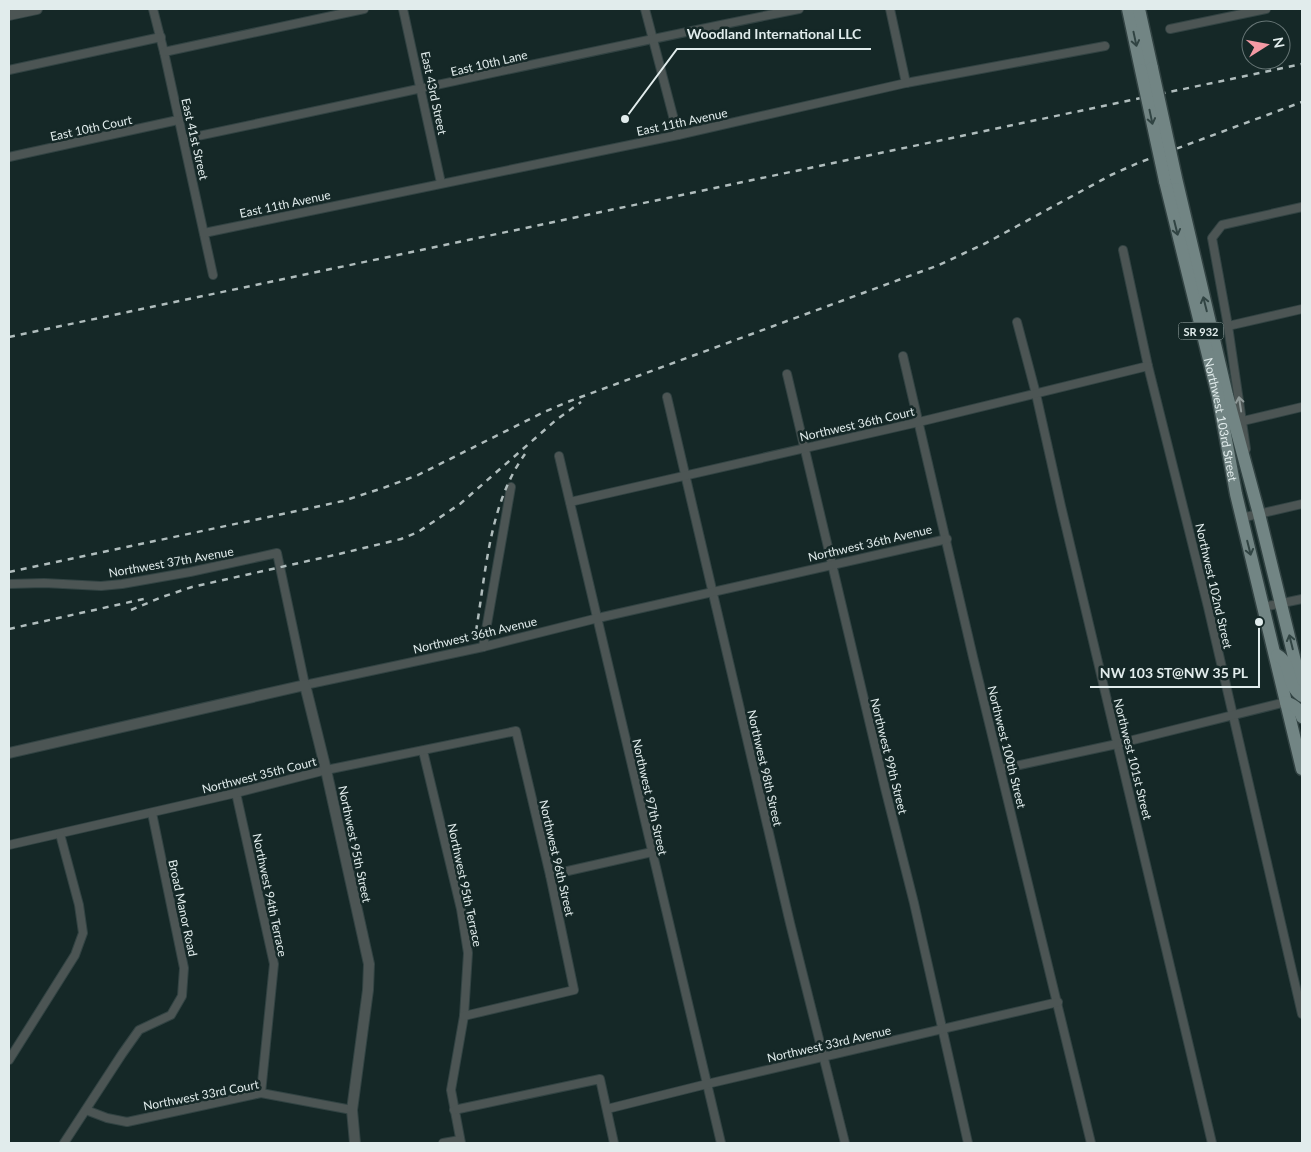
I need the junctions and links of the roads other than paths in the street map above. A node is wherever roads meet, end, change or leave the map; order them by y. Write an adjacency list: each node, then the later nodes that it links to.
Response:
1 (37, 9): 11 (street)
2 (153, 9): 13 (street, East 41st Street)
3 (364, 9): 16 (street)
4 (403, 9): 20 (street, East 43rd Street)
5 (645, 9): 14 (street)
6 (799, 9): 14 (street, East 10th Lane)
7 (890, 9): 19 (street)
8 (1128, 9): 17 (main road, SR 932, one-way to 17)
9 (1139, 9): 17 (main road, SR 932)
10 (1266, 9): 12 (street)
11 (9, 15)
12 (1170, 29)
13 (161, 37): 16 (street, East 41st Street); 18 (street)
14 (653, 38): 20 (street, East 10th Lane); 22 (street)
15 (1105, 46): 19 (street, East 11th Avenue)
16 (164, 52): 21 (street, East 41st Street)
17 (1146, 69): 25 (main road, Northwest 103rd Street / SR 932, bridge)
18 (9, 70)
19 (906, 84): 22 (street, East 11th Avenue)
20 (422, 89): 23 (street, East 10th Lane); 26 (street, East 43rd Street)
21 (178, 120): 23 (street, East 41st Street); 24 (street, East 10th Court)
22 (678, 135): 26 (street, East 11th Avenue)
23 (184, 139): 28 (street, East 41st Street)
24 (9, 157)
25 (1170, 179): 44 (main road, Northwest 103rd Street / SR 932, one-way to 25); 50 (main road, Northwest 103rd Street / SR 932, one-way to 50)
26 (441, 183): 28 (street, East 11th Avenue)
27 (1302, 207): 33 (street, Northwest 103rd Street)
28 (204, 233): 30 (street, East 41st Street)
29 (1123, 250): 35 (street, Northwest 102nd Street)
30 (213, 275)
31 (1302, 309): 33 (street)
32 (1017, 322): 37 (street, Northwest 101st Street)
33 (1228, 326): 40 (street, Northwest 103rd Street, one-way to 33)
34 (903, 356): 41 (street, Northwest 100th Street)
35 (1148, 366): 37 (street, Northwest 36th Court); 66 (street, Northwest 102nd Street)
36 (787, 374): 42 (street, Northwest 99th Street)
37 (1036, 394): 41 (street, Northwest 36th Court); 69 (street, Northwest 101st Street)
38 (667, 397): 45 (street, Northwest 98th Street)
39 (1302, 407): 40 (street)
40 (1243, 420): 44 (street, Northwest 103rd Street)
41 (919, 422): 42 (street, Northwest 36th Court); 51 (street, Northwest 100th Street)
42 (804, 448): 45 (street, Northwest 36th Court); 53 (street, Northwest 99th Street)
43 (559, 456): 47 (street, Northwest 97th Street)
44 (1248, 470): 49 (main road, Northwest 103rd Street / SR 932)
45 (686, 476): 47 (street, Northwest 36th Court); 55 (street, Northwest 98th Street)
46 (511, 487): 60 (street)
47 (570, 502): 59 (street, Northwest 97th Street)
48 (1302, 504): 49 (street)
49 (1260, 514): 50 (street); 57 (main road, Northwest 103rd Street / SR 932)
50 (1241, 518): 58 (main road, Northwest 103rd Street / SR 932, one-way to 58)
51 (946, 539): 53 (street, Northwest 36th Avenue); 72 (street, Northwest 100th Street)
52 (277, 553): 54 (street, Northwest 37th Avenue); 62 (street, Northwest 95th Street)
53 (832, 564): 55 (street, Northwest 36th Avenue); 84 (street, Northwest 99th Street)
54 (9, 584)
55 (713, 593): 59 (street, Northwest 36th Avenue); 85 (street, Northwest 98th Street)
56 (1302, 599): 57 (street)
57 (1281, 604): 58 (street); 63 (main road, Northwest 103rd Street / SR 932, one-way to 57)
58 (1263, 608): 61 (main road, Northwest 103rd Street / SR 932)
59 (598, 618): 60 (street, Northwest 36th Avenue); 79 (street, Northwest 97th Street)
60 (483, 647): 62 (street, Northwest 36th Avenue)
61 (1274, 654): 64 (main road); 65 (main road, Northwest 103rd Street / SR 932)
62 (305, 685): 71 (street, Northwest 36th Avenue); 74 (street, Northwest 95th Street)
63 (1302, 690)
64 (1302, 696)
65 (1286, 702): 66 (street); 67 (main road); 73 (main road, Northwest 103rd Street / SR 932)
66 (1233, 716): 69 (street); 82 (street, Northwest 102nd Street)
67 (1302, 717)
68 (516, 731): 70 (street, Northwest 35th Court); 80 (street, Northwest 96th Street)
69 (1117, 744): 72 (street); 102 (street, Northwest 101st Street)
70 (424, 751): 74 (street, Northwest 35th Court); 83 (street, Northwest 95th Terrace)
71 (9, 752)
72 (1001, 769): 81 (street, Northwest 100th Street)
73 (1302, 769)
74 (326, 770): 75 (street, Northwest 35th Court); 90 (street, Northwest 95th Street)
75 (236, 793): 76 (street, Northwest 35th Court); 88 (street, Northwest 94th Terrace)
76 (152, 813): 77 (street, Northwest 35th Court); 89 (street, Broad Manor Road)
77 (60, 834): 78 (street, Northwest 35th Court); 86 (street)
78 (9, 845)
79 (652, 852): 80 (street); 87 (street, Northwest 97th Street)
80 (550, 875): 83 (street, Northwest 96th Street)
81 (1058, 1002): 84 (street, Northwest 33rd Avenue); 101 (street, Northwest 100th Street)
82 (1302, 1014)
83 (464, 1016): 91 (street, Northwest 95th Terrace)
84 (942, 1028): 85 (street, Northwest 33rd Avenue); 100 (street, Northwest 99th Street)
85 (824, 1057): 87 (street, Northwest 33rd Avenue); 99 (street, Northwest 98th Street)
86 (9, 1060)
87 (707, 1084): 92 (street, Northwest 33rd Avenue); 98 (street, Northwest 97th Street)
88 (261, 1092): 89 (street, Northwest 33rd Court); 90 (street, Northwest 33rd Court)
89 (86, 1110): 94 (street, Broad Manor Road)
90 (352, 1110): 95 (street, Northwest 95th Street)
91 (454, 1110): 92 (street); 93 (street, Northwest 95th Terrace)
92 (607, 1110): 97 (street)
93 (460, 1141): 96 (street)
94 (64, 1143)
95 (355, 1143)
96 (443, 1143)
97 (614, 1143)
98 (722, 1143)
99 (845, 1143)
100 (968, 1143)
101 (1091, 1143)
102 (1212, 1143)

